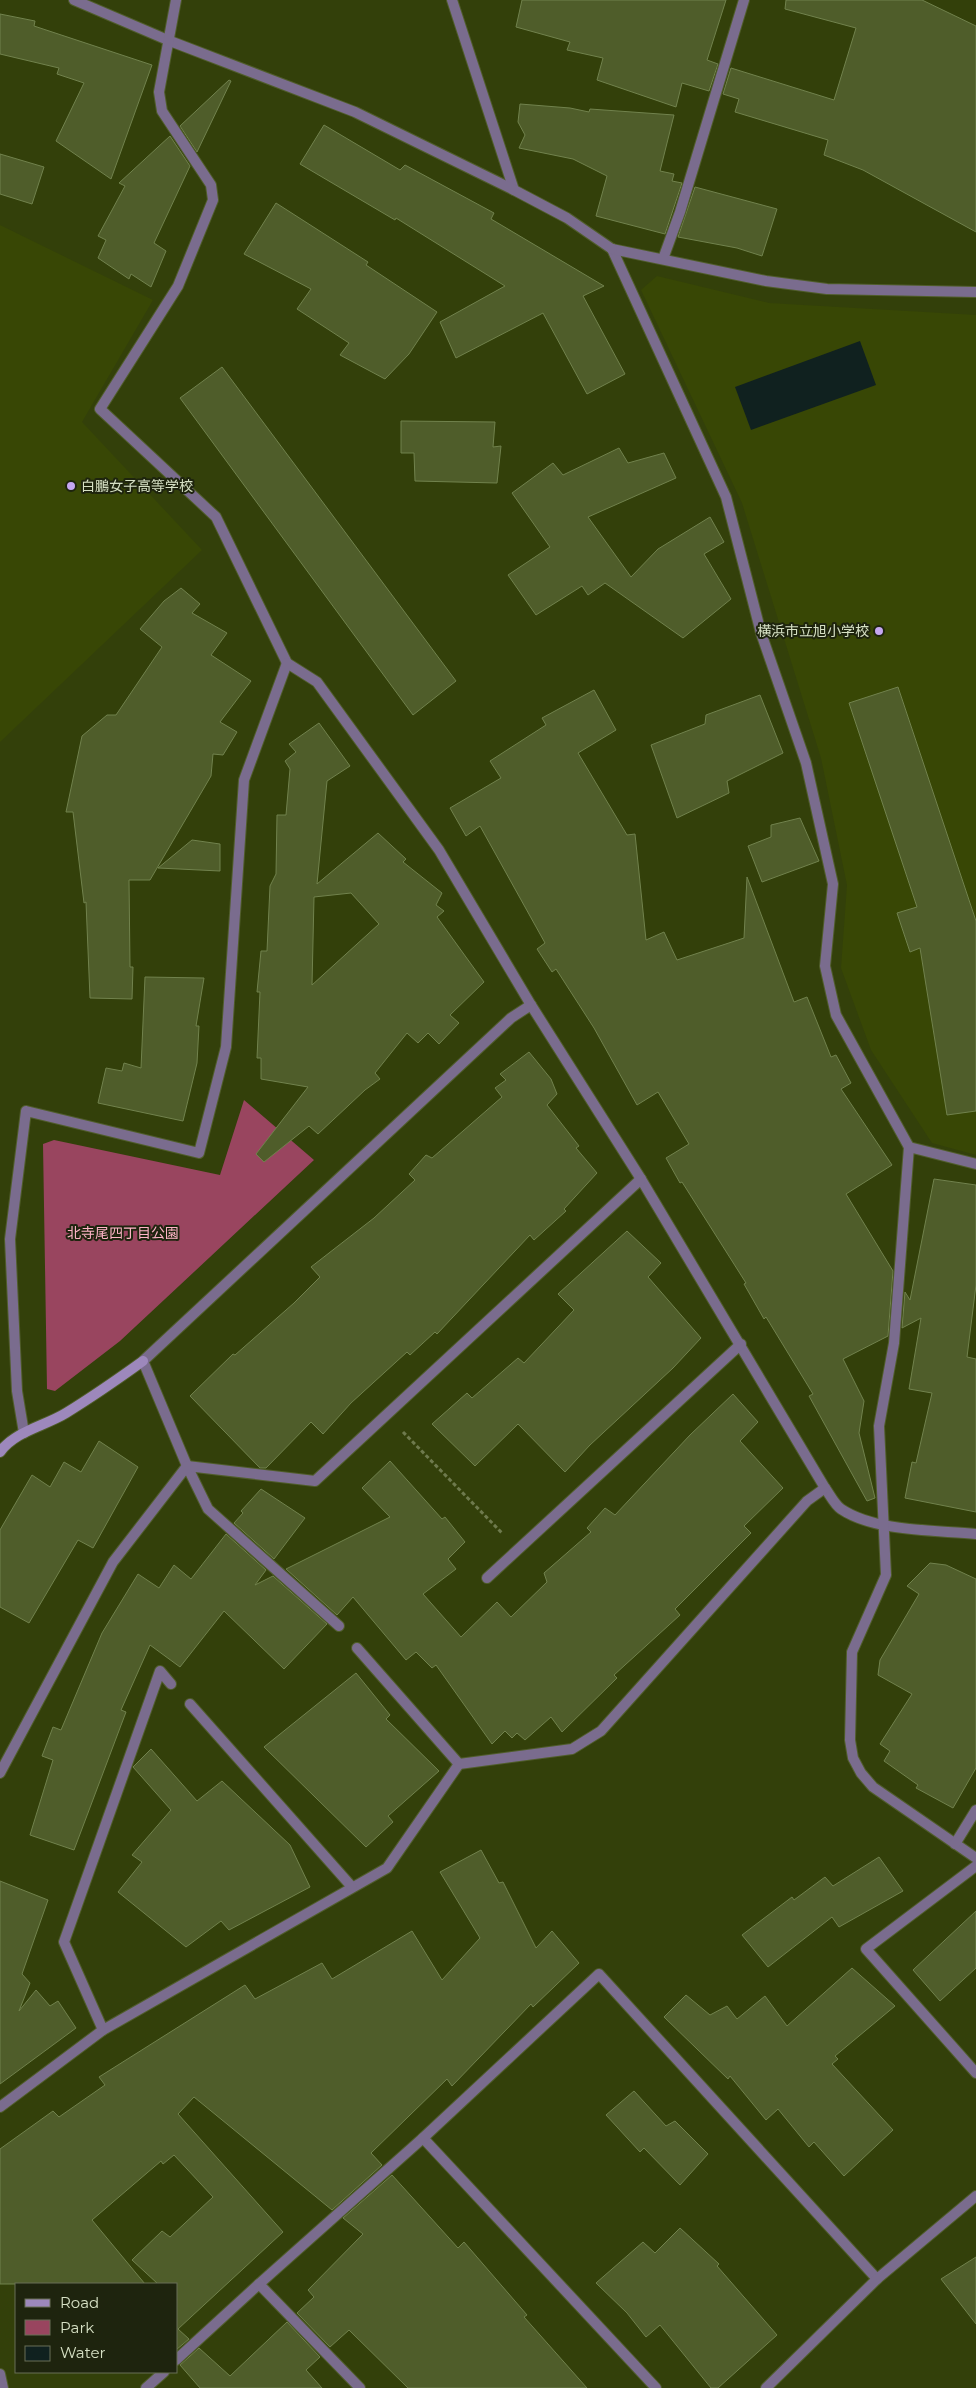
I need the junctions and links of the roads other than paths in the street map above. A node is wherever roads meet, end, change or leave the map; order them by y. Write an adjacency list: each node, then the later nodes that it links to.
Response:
1 (74, 0): 5 (street)
2 (176, 0): 5 (street)
3 (452, 0): 6 (street)
4 (744, 0): 8 (street)
5 (170, 41): 6 (street); 10 (street)
6 (514, 190): 7 (street)
7 (612, 249): 8 (street); 12 (street)
8 (663, 259): 9 (street)
9 (976, 292)
10 (287, 663): 11 (street); 17 (street)
11 (531, 1005): 14 (street); 16 (street)
12 (909, 1147): 13 (street); 21 (street)
13 (976, 1164)
14 (641, 1179): 15 (street); 19 (street)
15 (741, 1344): 20 (street); 23 (street)
16 (143, 1361): 17 (street); 19 (street)
17 (24, 1433): 18 (street)
18 (0, 1452)
19 (187, 1466): 24 (street); 29 (street)
20 (825, 1488): 21 (street); 28 (street)
21 (883, 1525): 22 (street); 31 (street)
22 (976, 1534)
23 (487, 1578)
24 (339, 1626)
25 (357, 1648): 28 (street)
26 (170, 1684): 35 (street)
27 (190, 1704): 34 (street)
28 (459, 1764): 34 (street)
29 (0, 1773)
30 (976, 1810): 31 (street)
31 (955, 1844): 32 (street)
32 (976, 1858)
33 (976, 1866): 36 (street)
34 (352, 1887): 35 (street)
35 (103, 2030): 37 (street)
36 (976, 2073)
37 (0, 2107)
38 (423, 2138): 40 (street); 41 (street); 48 (street)
39 (976, 2196): 40 (street)
40 (877, 2279): 49 (street)
41 (259, 2284): 42 (street); 47 (street)
42 (178, 2358)
43 (163, 2373): 46 (street)
44 (0, 2374): 45 (street)
45 (3, 2388)
46 (146, 2388)
47 (360, 2388)
48 (656, 2388)
49 (766, 2388)

